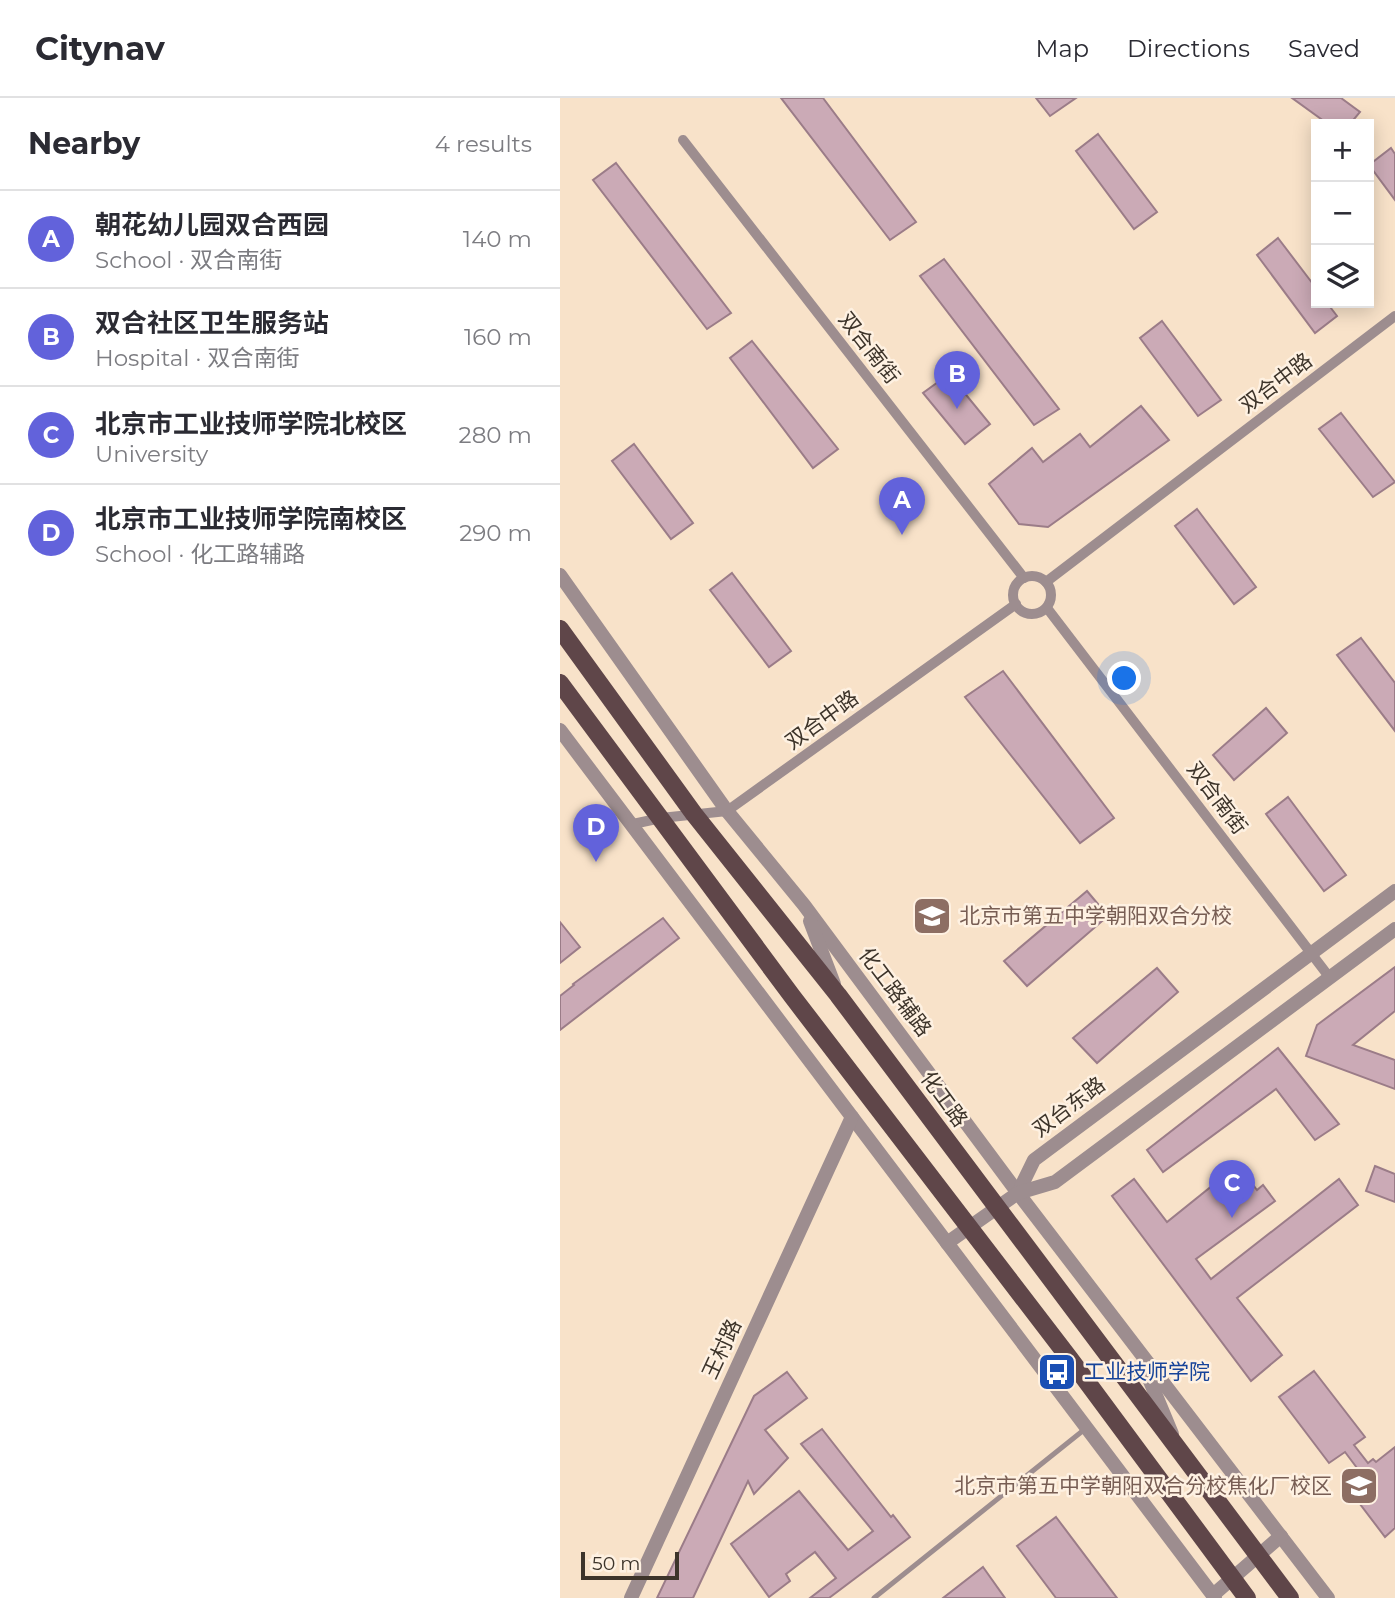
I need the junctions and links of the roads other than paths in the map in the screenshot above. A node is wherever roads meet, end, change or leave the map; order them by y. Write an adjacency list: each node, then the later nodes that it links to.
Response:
1 (683, 140): 4 (street, 双合南街)
2 (1395, 316): 5 (street, 双合中路)
3 (560, 575): 11 (street, 化工路辅路)
4 (1024, 578): 5 (street); 6 (street)
5 (1046, 582): 7 (street)
6 (1016, 604): 7 (street); 11 (street, 双合中路)
7 (1047, 608): 18 (street, 双合南街)
8 (560, 629): 12 (main road, 化工路)
9 (560, 683): 13 (main road)
10 (560, 730): 14 (street)
11 (727, 811): 12 (street); 16 (street, 化工路辅路)
12 (694, 814): 13 (street); 20 (main road, 化工路)
13 (661, 818): 14 (street); 24 (main road)
14 (633, 824): 21 (street)
15 (1395, 891): 18 (street, 双台东路)
16 (804, 905): 20 (street); 22 (street, 化工路辅路)
17 (1395, 929): 19 (street)
18 (1312, 953): 19 (street, 双合南街); 22 (street, 双台东路)
19 (1330, 978): 22 (street)
20 (838, 995): 23 (main road, 化工路)
21 (852, 1117): 25 (street); 33 (street, 王村路)
22 (1017, 1193): 23 (street); 26 (street, 化工路辅路)
23 (996, 1208): 24 (street); 28 (main road, 化工路)
24 (968, 1227): 25 (street); 31 (main road)
25 (947, 1243): 27 (street)
26 (1136, 1348): 28 (street); 29 (street, 化工路辅路)
27 (1086, 1428): 32 (street); 34 (lane)
28 (1180, 1451): 30 (main road, 化工路)
29 (1281, 1536): 30 (street); 37 (street, 化工路辅路)
30 (1258, 1554): 31 (street); 36 (main road, 化工路)
31 (1231, 1577): 32 (street); 35 (main road)
32 (1214, 1596)
33 (631, 1598)
34 (874, 1598)
35 (1247, 1598)
36 (1290, 1598)
37 (1328, 1598)

